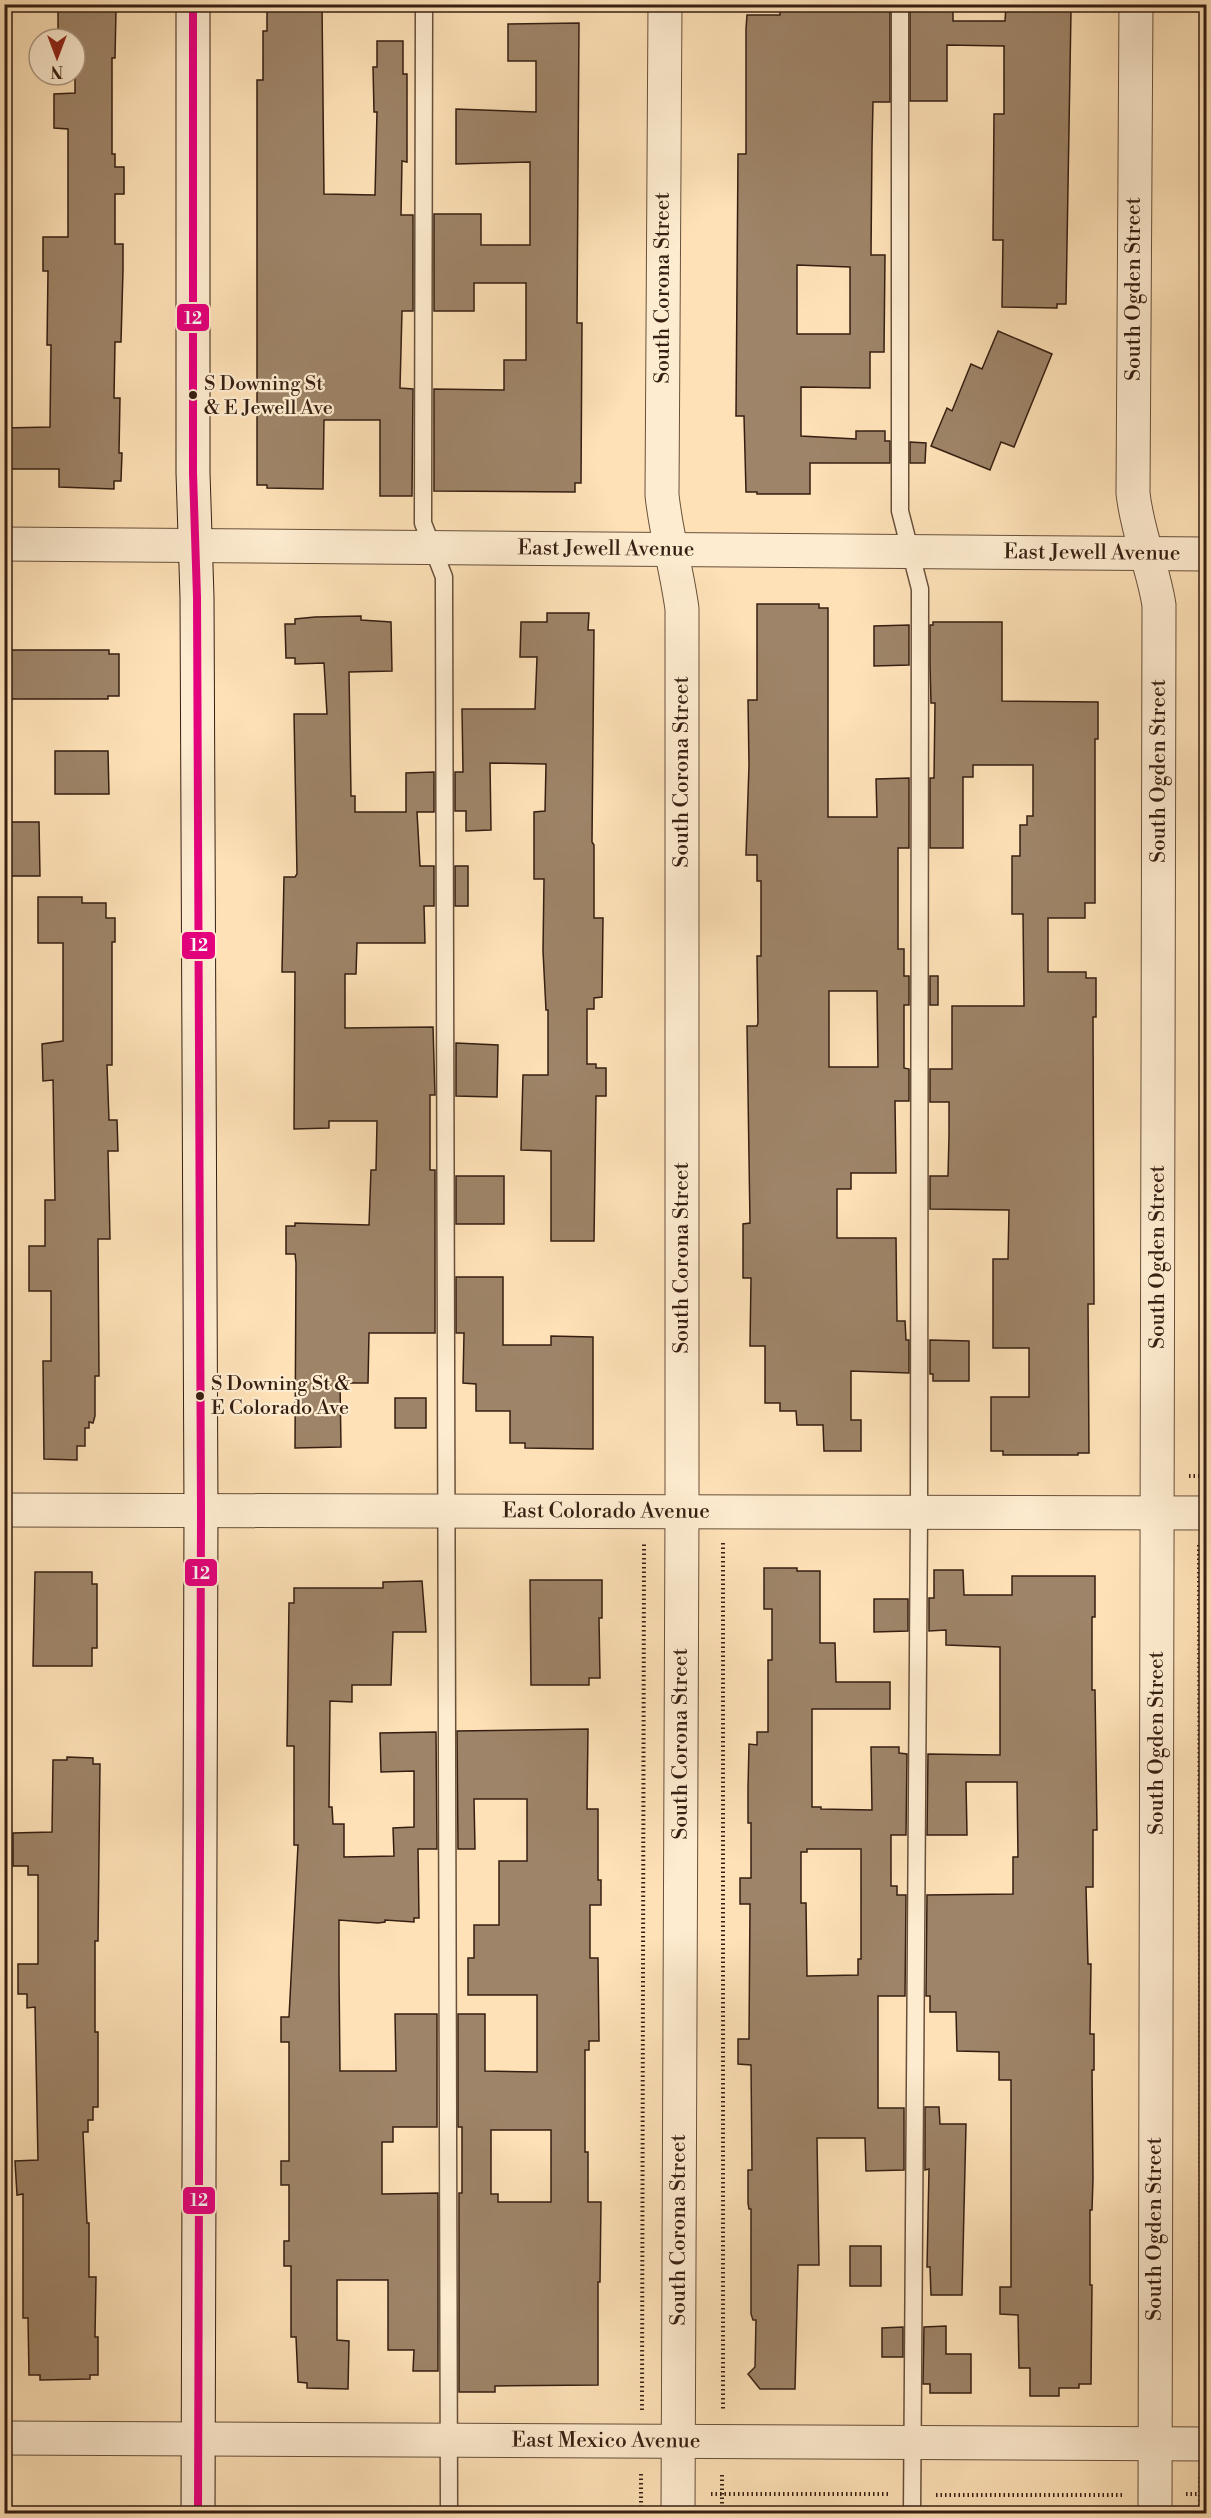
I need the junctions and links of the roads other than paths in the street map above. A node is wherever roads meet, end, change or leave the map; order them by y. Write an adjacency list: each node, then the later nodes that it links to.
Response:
1 (193, 4): 7 (street)
2 (424, 4): 8 (lane)
3 (665, 4): 9 (street, South Corona Street)
4 (900, 4): 10 (lane)
5 (1136, 4): 11 (street, South Ogden Street)
6 (4, 544): 7 (street, East Jewell Avenue)
7 (195, 545): 8 (street, East Jewell Avenue); 14 (street)
8 (432, 547): 9 (street, East Jewell Avenue); 15 (lane)
9 (670, 548): 10 (street, East Jewell Avenue); 16 (street, South Corona Street)
10 (909, 551): 11 (street, East Jewell Avenue); 17 (lane)
11 (1147, 554): 12 (street, East Jewell Avenue); 18 (street, South Ogden Street)
12 (1204, 569)
13 (4, 1510): 14 (street, East Colorado Avenue)
14 (201, 1510): 15 (street, East Colorado Avenue); 22 (street)
15 (446, 1511): 16 (street, East Colorado Avenue); 23 (lane)
16 (682, 1512): 17 (street, East Colorado Avenue); 24 (street, South Corona Street)
17 (919, 1512): 18 (street, East Colorado Avenue); 25 (lane)
18 (1158, 1513): 19 (street, East Colorado Avenue); 26 (street, South Ogden Street)
19 (1202, 1513)
20 (1204, 2432): 26 (street, East Mexico Avenue)
21 (4, 2438): 22 (street, East Mexico Avenue)
22 (198, 2440): 23 (street, East Mexico Avenue); 28 (street)
23 (449, 2441): 24 (street, East Mexico Avenue); 29 (lane)
24 (678, 2442): 25 (street, East Mexico Avenue); 30 (street, South Corona Street)
25 (912, 2443): 26 (street, East Mexico Avenue); 31 (lane)
26 (1155, 2444): 27 (street, South Ogden Street)
27 (1167, 2504)
28 (198, 2514)
29 (449, 2514)
30 (678, 2514)
31 (912, 2514)

